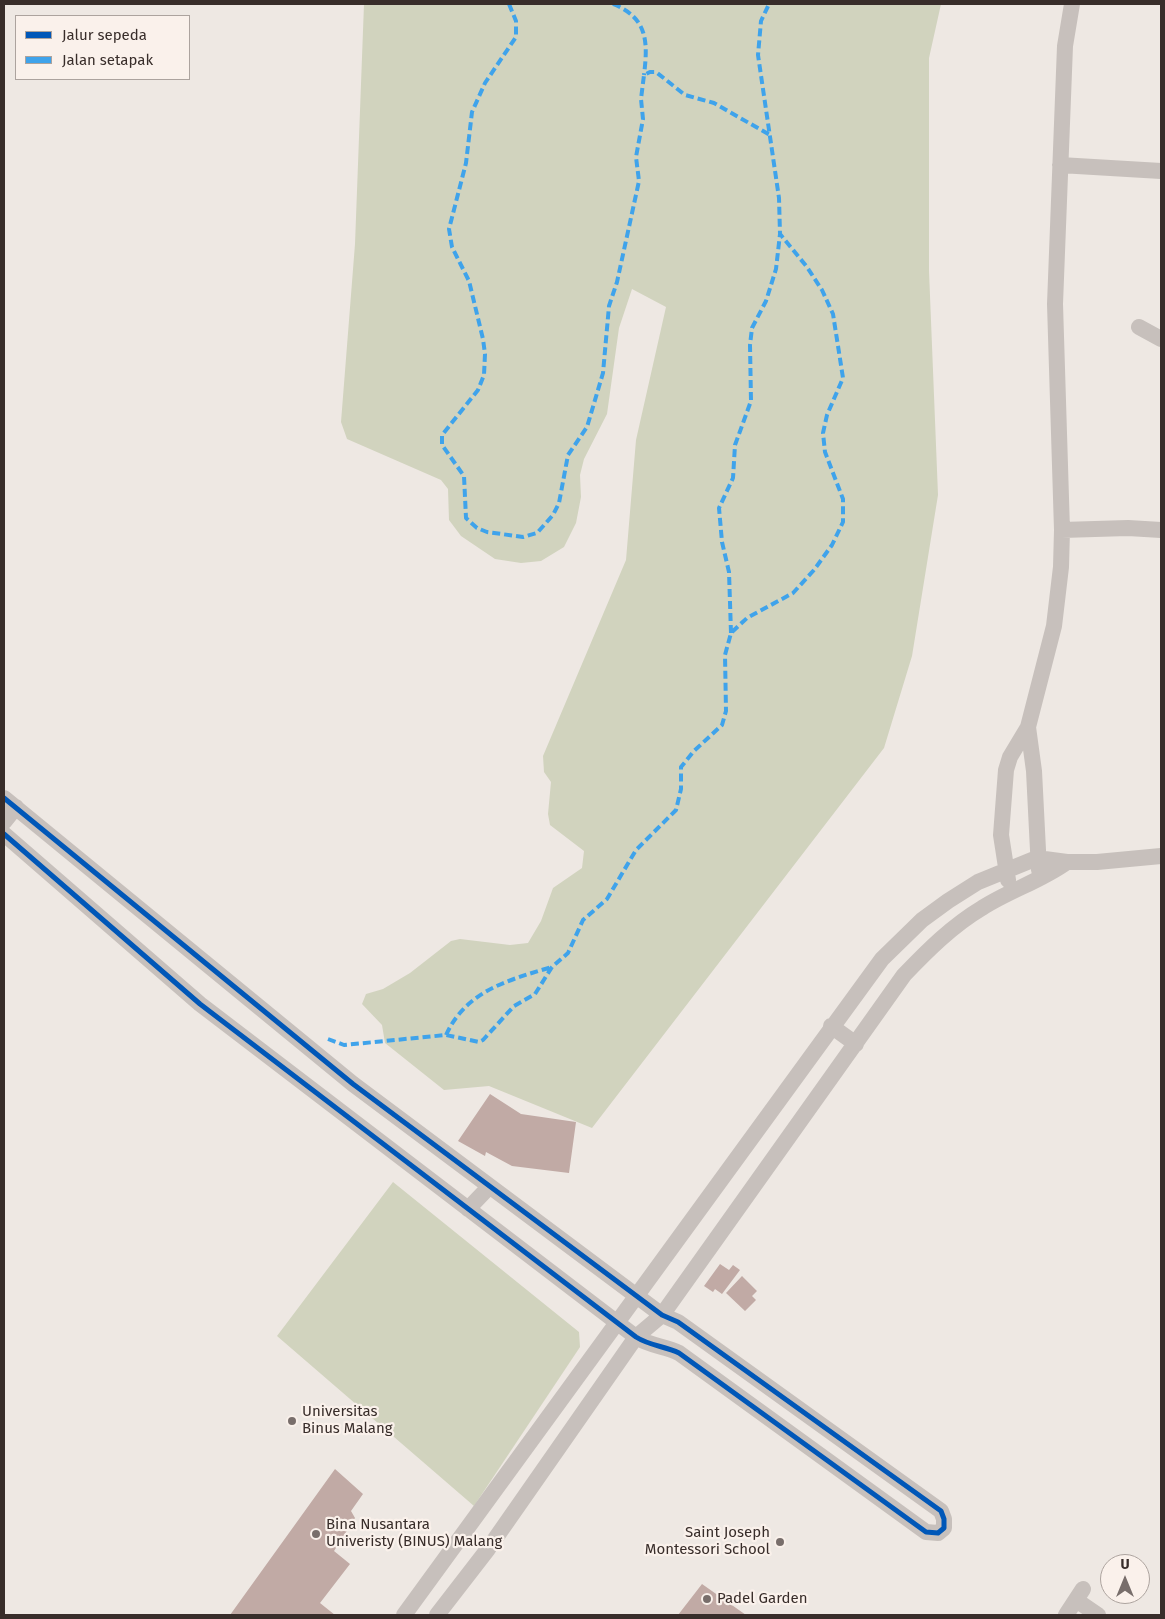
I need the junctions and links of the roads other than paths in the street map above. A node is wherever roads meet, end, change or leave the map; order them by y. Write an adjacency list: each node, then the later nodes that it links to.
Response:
1 (1072, 4): 2 (street)
2 (1060, 164): 3 (street); 6 (street)
3 (1161, 171)
4 (1139, 327): 5 (street)
5 (1161, 339)
6 (1062, 530): 7 (street); 8 (street)
7 (1161, 530)
8 (1028, 727): 13 (street); 15 (street)
9 (10, 803): 10 (street); 20 (street)
10 (4, 822)
11 (4, 834): 21 (street)
12 (1161, 856): 14 (street)
13 (1037, 858): 14 (street); 15 (street); 16 (street)
14 (1068, 862): 16 (street)
15 (1006, 870): 17 (street); 18 (street)
16 (1041, 878): 17 (street)
17 (1011, 892): 19 (street)
18 (831, 1026): 19 (street); 22 (street)
19 (856, 1044): 23 (street)
20 (489, 1187): 21 (street); 22 (street)
21 (468, 1209): 24 (street)
22 (638, 1297): 23 (street); 24 (street)
23 (662, 1315): 25 (street); 25 (street)
24 (618, 1322): 25 (street); 26 (street)
25 (636, 1337): 27 (street)
26 (404, 1615)
27 (437, 1615)
28 (1066, 1615): 29 (street)
29 (1098, 1615)

